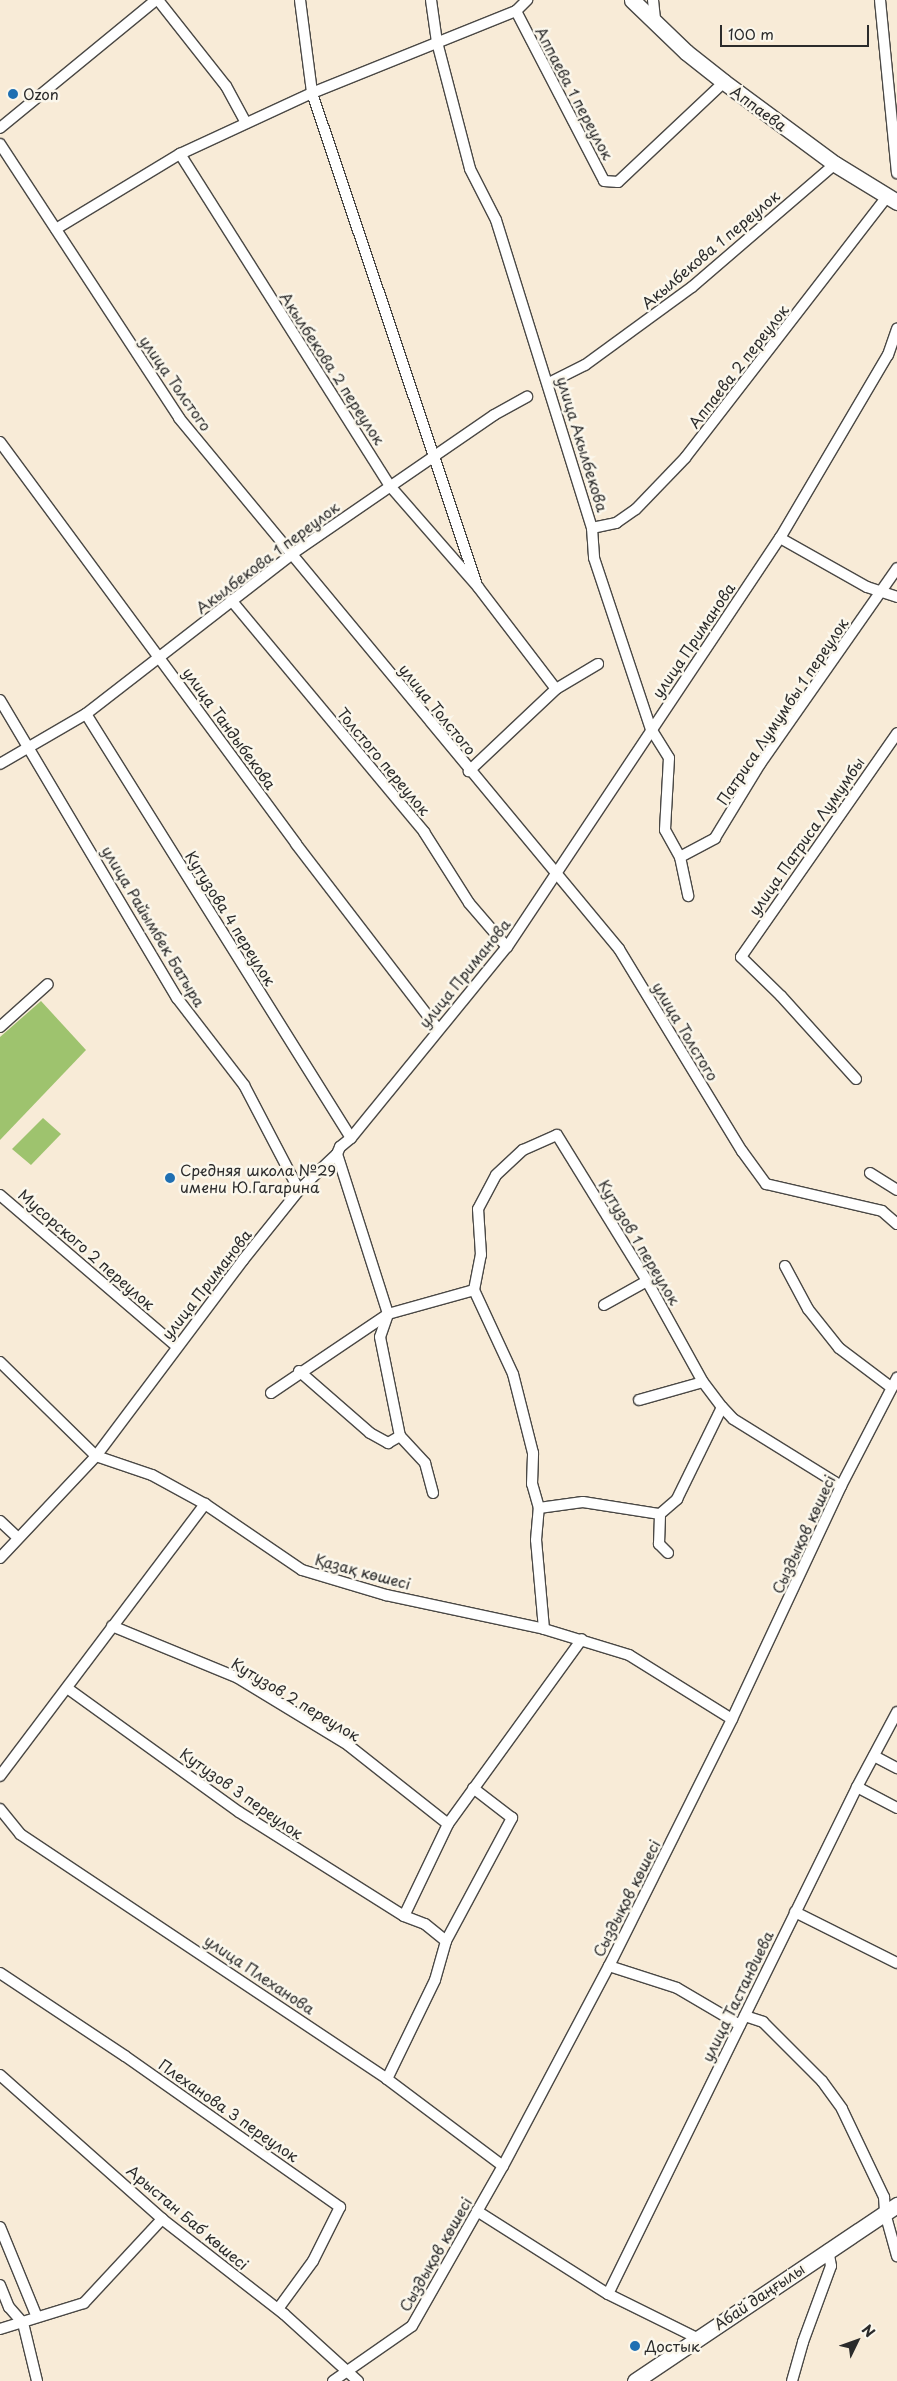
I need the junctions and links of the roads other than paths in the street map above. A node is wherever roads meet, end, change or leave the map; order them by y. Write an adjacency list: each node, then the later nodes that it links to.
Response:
1 (157, 0): 13 (street); 14 (street)
2 (300, 0): 12 (street, Акылбекова 2 переулок)
3 (431, 0): 10 (street, улица Акылбекова)
4 (527, 0): 8 (street)
5 (632, 0): 9 (street, Аппаева)
6 (653, 0): 9 (street)
7 (880, 0): 18 (street)
8 (516, 11): 10 (street); 11 (street, Аппаева 1 переулок)
9 (655, 20): 11 (street, Аппаева)
10 (437, 42): 12 (street); 22 (street, улица Акылбекова)
11 (724, 82): 17 (street, Аппаева)
12 (312, 93): 13 (street); 25 (street, Акылбекова 2 переулок)
13 (246, 123): 16 (street)
14 (0, 128)
15 (0, 144): 20 (street, улица Толстого)
16 (180, 154): 20 (street); 26 (street, Акылбекова 2 переулок)
17 (835, 164): 19 (street, Аппаева); 22 (street, Акылбекова 1 переулок)
18 (897, 173)
19 (892, 200): 27 (street, Аппаева 2 переулок)
20 (56, 229): 31 (street, улица Толстого)
21 (897, 329): 28 (street, улица Приманова)
22 (549, 383): 27 (street, улица Акылбекова)
23 (527, 397): 25 (street, Акылбекова 1 переулок)
24 (0, 442): 37 (street, улица Тандыбекова)
25 (436, 458): 26 (street, Акылбекова 1 переулок); 29 (street, Акылбекова 2 переулок)
26 (390, 486): 30 (street, Акылбекова 2 переулок); 31 (street, Акылбекова 1 переулок)
27 (592, 528): 42 (street, улица Акылбекова)
28 (780, 538): 34 (street); 42 (street, улица Приманова)
29 (462, 539): 30 (street); 33 (street, Акылбекова 2 переулок)
30 (448, 552): 33 (street, Акылбекова 2 переулок)
31 (292, 554): 36 (street, Акылбекова 1 переулок); 46 (street, улица Толстого)
32 (897, 568): 34 (street, Патриса Лумумбы 1 переулок)
33 (478, 587): 39 (street, Акылбекова 2 переулок)
34 (882, 590): 35 (street); 47 (street, Патриса Лумумбы 1 переулок)
35 (897, 597)
36 (231, 600): 37 (street, Акылбекова 1 переулок); 50 (street, Толстого переулок)
37 (161, 658): 41 (street, Акылбекова 1 переулок); 53 (street, улица Тандыбекова)
38 (598, 664): 39 (street)
39 (556, 689): 46 (street)
40 (0, 700): 44 (street, улица Райымбек Батыра)
41 (86, 714): 44 (street, Акылбекова 1 переулок); 55 (street, Кутузова 4 переулок)
42 (651, 729): 47 (street, улица Акылбекова); 48 (street, улица Приманова)
43 (897, 733): 54 (street, улица Патриса Лумумбы)
44 (29, 747): 45 (street); 58 (street, улица Райымбек Батыра)
45 (0, 764)
46 (469, 771): 48 (street, улица Толстого)
47 (680, 857): 49 (street, улица Акылбекова)
48 (556, 872): 50 (street, улица Приманова); 61 (street, улица Толстого)
49 (688, 896)
50 (506, 947): 53 (street, улица Приманова)
51 (48, 984): 52 (street)
52 (0, 1027)
53 (438, 1028): 55 (street, улица Приманова)
54 (856, 1079)
55 (351, 1138): 56 (street, улица Приманова)
56 (337, 1154): 58 (street, улица Приманова); 66 (street)
57 (870, 1173): 59 (street)
58 (299, 1190): 67 (street, улица Приманова)
59 (897, 1190)
60 (0, 1194): 67 (street, Мусорского 2 переулок)
61 (897, 1224)
62 (786, 1266): 72 (street)
63 (647, 1281): 64 (street, Кутузов 1 переулок); 65 (street); 71 (street, Кутузов 1 переулок)
64 (474, 1290): 66 (street); 81 (street)
65 (604, 1305)
66 (388, 1314): 69 (street); 76 (street)
67 (176, 1346): 77 (street, улица Приманова)
68 (0, 1362): 77 (street, Қазақ көшесі)
69 (299, 1372): 73 (street); 76 (street)
70 (897, 1378): 72 (street, Сыздықов көшесі)
71 (703, 1382): 74 (street); 75 (street, Кутузов 1 переулок)
72 (892, 1388): 78 (street, Сыздықов көшесі)
73 (271, 1392)
74 (639, 1400)
75 (722, 1407): 78 (street, Кутузов 1 переулок); 82 (street)
76 (400, 1436): 79 (street)
77 (96, 1456): 80 (street, Қазақ көшесі); 84 (street, улица Приманова)
78 (841, 1486): 92 (street, Сыздықов көшесі)
79 (433, 1493)
80 (205, 1504): 87 (street); 88 (street, Қазақ көшесі)
81 (539, 1508): 82 (street); 88 (street)
82 (660, 1514): 85 (street)
83 (0, 1521): 84 (street)
84 (18, 1538): 86 (street, улица Приманова)
85 (668, 1553)
86 (0, 1558)
87 (112, 1626): 90 (street); 100 (street, Кутузов 2 переулок)
88 (544, 1629): 89 (street, Қазақ көшесі)
89 (582, 1639): 92 (street, Қазақ көшесі); 97 (street)
90 (67, 1688): 95 (street); 102 (street, Кутузов 3 переулок)
91 (897, 1712): 93 (street, улица Тастандиева)
92 (732, 1720): 105 (street, Сыздықов көшесі)
93 (874, 1756): 94 (street); 96 (street, улица Тастандиева)
94 (897, 1768)
95 (0, 1776)
96 (857, 1787): 98 (street); 101 (street, улица Тастандиева)
97 (473, 1788): 100 (street); 103 (street)
98 (897, 1808)
99 (0, 1809): 109 (street, улица Плеханова)
100 (448, 1824): 102 (street)
101 (795, 1912): 104 (street); 107 (street, улица Тастандиева)
102 (404, 1916): 103 (street, Кутузов 3 переулок)
103 (446, 1941): 109 (street)
104 (897, 1963)
105 (609, 1966): 107 (street); 110 (street, Сыздықов көшесі)
106 (0, 1973): 119 (street, Плеханова 3 переулок)
107 (742, 2020): 111 (street); 118 (street, улица Тастандиева)
108 (0, 2075): 113 (street, Арыстан Баб көшесі)
109 (387, 2078): 110 (street, улица Плеханова)
110 (502, 2166): 112 (street, Сыздықов көшесі)
111 (891, 2209): 115 (street, Абай даңғылы); 116 (street)
112 (477, 2211): 118 (street); 124 (street, Сыздықов көшесі)
113 (162, 2219): 119 (street, Арыстан Баб көшесі); 120 (street)
114 (0, 2227): 120 (street)
115 (828, 2249): 123 (street, Абай даңғылы); 129 (street)
116 (897, 2256)
117 (0, 2285): 121 (street)
118 (608, 2294): 123 (street)
119 (278, 2309): 124 (street, Арыстан Баб көшесі)
120 (37, 2317): 121 (street)
121 (23, 2323): 122 (street); 125 (street)
122 (0, 2329)
123 (697, 2338): 128 (street, Абай даңғылы)
124 (349, 2370): 126 (street, Сыздықов көшесі); 127 (street, Арыстан Баб көшесі)
125 (37, 2381)
126 (333, 2381)
127 (358, 2381)
128 (636, 2381)
129 (792, 2381)

